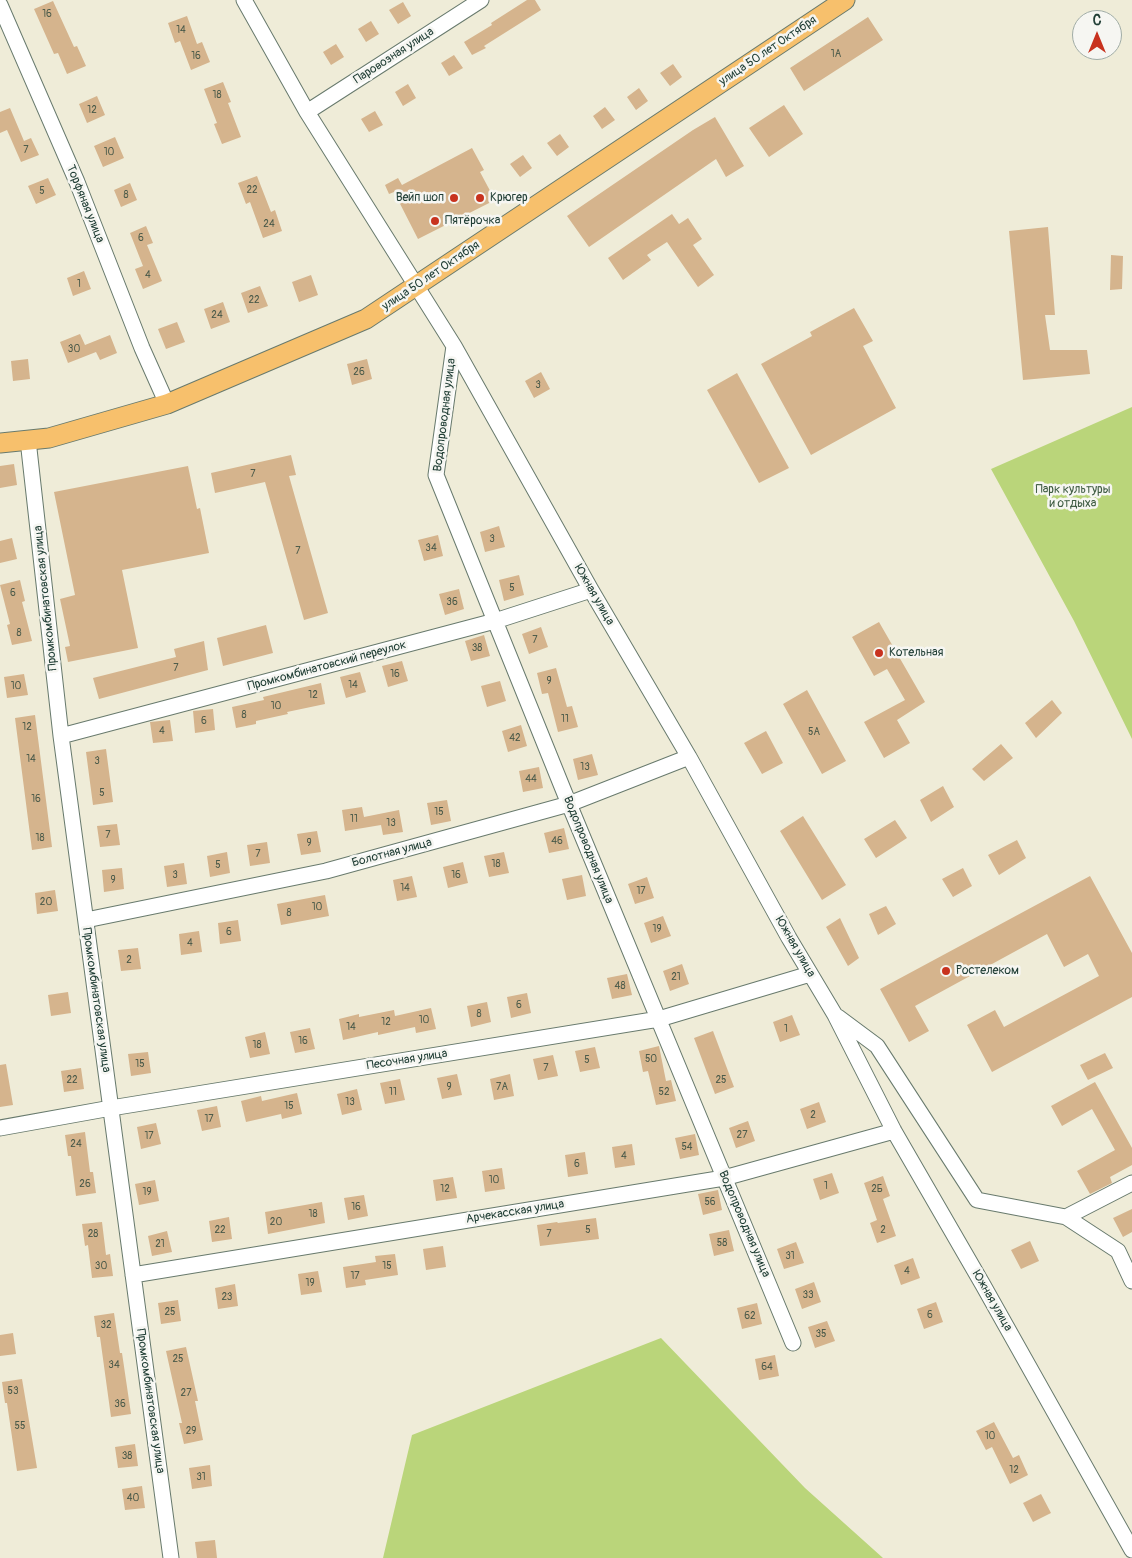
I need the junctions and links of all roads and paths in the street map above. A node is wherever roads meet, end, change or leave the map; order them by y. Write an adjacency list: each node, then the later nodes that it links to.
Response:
1 (244, 0): 5 (street)
2 (481, 0): 5 (street, Паровозная улица)
3 (845, 0): 6 (main road, улица 50 лет Октября)
4 (0, 5): 8 (street, Торфяная улица)
5 (306, 112): 6 (street)
6 (416, 286): 7 (street, Южная улица); 8 (main road, улица 50 лет Октября)
7 (454, 346): 11 (street, Южная улица); 12 (street, Водопроводная улица)
8 (167, 404): 9 (main road, улица 50 лет Октября)
9 (28, 440): 10 (main road, улица 50 лет Октября); 13 (street, Промкомбинатовская улица)
10 (0, 443)
11 (591, 590): 12 (street, Промкомбинатовский переулок); 14 (street, Южная улица)
12 (495, 621): 13 (street, Промкомбинатовский переулок); 15 (street, Водопроводная улица)
13 (61, 736): 16 (street, Промкомбинатовская улица)
14 (690, 757): 15 (street, Болотная улица); 17 (street, Южная улица)
15 (570, 804): 16 (street, Болотная улица); 19 (street, Водопроводная улица)
16 (86, 920): 20 (street, Промкомбинатовская улица)
17 (810, 974): 18 (street, Южная улица); 19 (street, Песочная улица)
18 (835, 1015): 22 (street, Южная улица); 25 (street)
19 (659, 1019): 20 (street, Песочная улица); 23 (street, Водопроводная улица)
20 (111, 1108): 21 (street, Песочная улица); 26 (street, Промкомбинатовская улица)
21 (0, 1128)
22 (894, 1132): 23 (street, Арчекасская улица); 29 (street, Южная улица)
23 (724, 1178): 26 (street, Арчекасская улица); 28 (street, Водопроводная улица)
24 (1132, 1183): 25 (street)
25 (1066, 1217): 27 (street)
26 (133, 1275): 30 (street, Промкомбинатовская улица)
27 (1132, 1281)
28 (793, 1343)
29 (1132, 1550)
30 (171, 1558)

